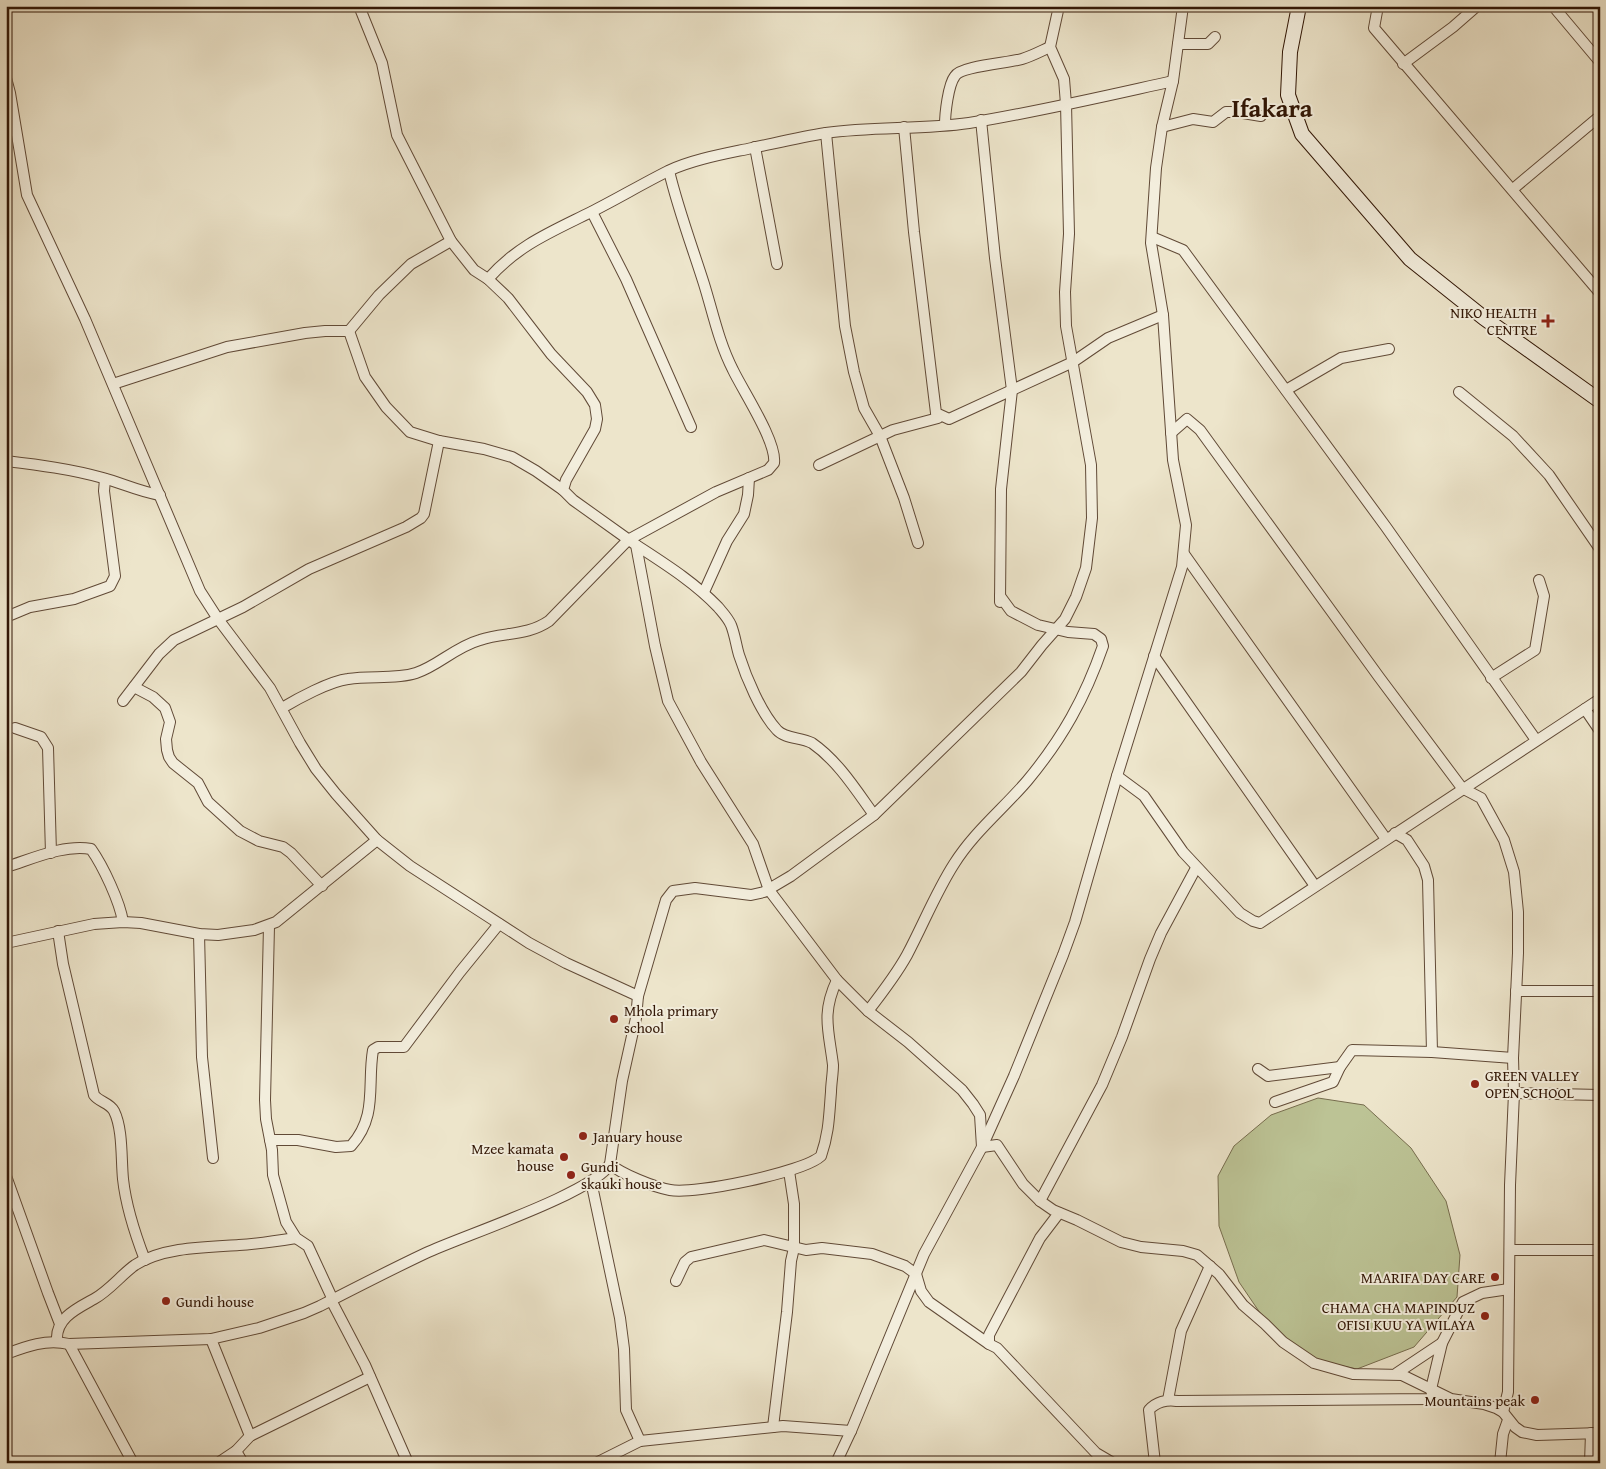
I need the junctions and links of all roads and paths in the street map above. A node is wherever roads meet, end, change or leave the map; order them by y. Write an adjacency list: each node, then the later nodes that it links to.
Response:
1 (359, 6): 28 (street)
2 (1059, 6): 10 (street)
3 (1183, 6): 9 (street)
4 (1299, 6): 40 (main road)
5 (1378, 6): 12 (street)
6 (1478, 6): 12 (street)
7 (1552, 6): 11 (street)
8 (1215, 37): 9 (street)
9 (1178, 44): 14 (street)
10 (1050, 46): 15 (street); 19 (street)
11 (1600, 62)
12 (1403, 64): 25 (street)
13 (6, 78): 36 (street)
14 (1173, 81): 15 (street); 21 (street)
15 (1066, 104): 18 (street); 35 (street)
16 (1260, 116): 21 (street)
17 (1600, 116): 25 (street)
18 (981, 120): 19 (street); 37 (street)
19 (945, 125): 20 (street)
20 (904, 127): 22 (street); 41 (street)
21 (1162, 127): 27 (street)
22 (826, 133): 23 (street); 44 (street)
23 (755, 147): 24 (street); 29 (street)
24 (669, 171): 26 (street); 48 (street)
25 (1513, 189): 31 (street)
26 (592, 212): 30 (street); 42 (street)
27 (1152, 236): 32 (street); 38 (street)
28 (451, 241): 30 (street); 33 (street)
29 (777, 264)
30 (488, 279): 50 (street)
31 (1600, 293)
32 (1163, 315): 35 (street); 43 (street)
33 (349, 331): 36 (street); 45 (street)
34 (1389, 349): 38 (street)
35 (1073, 362): 37 (street); 60 (street)
36 (113, 384): 51 (street)
37 (1012, 390): 41 (street); 60 (street)
38 (1286, 390): 62 (street)
39 (1459, 392): 54 (street)
40 (1599, 398)
41 (936, 413): 44 (street)
42 (691, 427)
43 (1171, 433): 55 (street); 72 (street)
44 (880, 436): 47 (street); 53 (street)
45 (439, 442): 50 (street); 59 (street)
46 (6, 461): 49 (street)
47 (819, 465)
48 (749, 478): 52 (street); 57 (street)
49 (105, 479): 51 (street); 58 (street)
50 (563, 490): 52 (street)
51 (160, 495): 59 (street)
52 (632, 543): 57 (street); 66 (street); 82 (street)
53 (918, 543)
54 (1600, 550)
55 (1184, 554): 61 (street); 76 (street)
56 (1539, 580): 62 (street)
57 (704, 592): 73 (street)
58 (6, 616)
59 (218, 619): 63 (street); 66 (street)
60 (1056, 630): 73 (street); 93 (street)
61 (1154, 656): 71 (street); 81 (street)
62 (1490, 678): 70 (street)
63 (134, 687): 65 (street); 80 (street)
64 (1600, 699): 67 (street)
65 (123, 701)
66 (282, 708): 75 (street)
67 (1585, 709): 69 (street); 70 (street)
68 (15, 728): 77 (street)
69 (1600, 731)
70 (1536, 740): 72 (street)
71 (1117, 776): 79 (street); 102 (street)
72 (1462, 788): 74 (street); 90 (street)
73 (874, 815): 82 (street)
74 (1395, 833): 76 (street); 94 (street)
75 (377, 840): 80 (street); 84 (street)
76 (1386, 840): 81 (street)
77 (51, 853): 78 (street); 83 (street)
78 (6, 867)
79 (1196, 868): 81 (street); 108 (street)
80 (322, 886): 85 (street)
81 (1314, 886)
82 (769, 890): 89 (street); 92 (street)
83 (123, 922): 86 (street); 87 (street)
84 (499, 924): 92 (street); 101 (street)
85 (268, 926): 87 (street); 101 (street)
86 (58, 931): 88 (street); 114 (street)
87 (198, 934): 103 (street)
88 (6, 943)
89 (838, 980): 93 (street); 105 (street)
90 (1516, 991): 91 (street); 95 (street)
91 (1600, 991)
92 (638, 996): 104 (street)
93 (868, 1011): 102 (street)
94 (1432, 1052): 95 (street); 96 (street)
95 (1513, 1058): 98 (street)
96 (1340, 1067): 97 (street); 100 (street)
97 (1258, 1069)
98 (1514, 1093): 99 (street); 112 (street)
99 (1600, 1095)
100 (1276, 1102)
101 (270, 1140): 110 (street)
102 (982, 1147): 108 (street); 116 (street)
103 (213, 1158)
104 (610, 1164): 105 (street); 107 (street)
105 (789, 1171): 111 (street)
106 (6, 1176): 120 (street)
107 (590, 1181): 119 (street); 136 (street)
108 (1040, 1201): 109 (street)
109 (1059, 1213): 115 (street); 125 (street)
110 (296, 1238): 114 (street); 119 (street)
111 (794, 1248): 116 (street); 117 (street); 132 (street)
112 (1511, 1250): 113 (street); 118 (street)
113 (1600, 1250)
114 (145, 1260): 120 (street)
115 (1210, 1266): 127 (street); 130 (street)
116 (916, 1274): 125 (street); 133 (street)
117 (676, 1281)
118 (1509, 1289): 123 (street); 131 (street)
119 (332, 1300): 121 (street); 128 (street)
120 (60, 1324): 122 (street)
121 (211, 1339): 124 (street); 135 (street)
122 (57, 1341): 124 (street); 126 (street)
123 (1442, 1343): 127 (street); 129 (street)
124 (69, 1344): 138 (street)
125 (988, 1344): 144 (street)
126 (6, 1354)
127 (1397, 1373): 129 (street)
128 (370, 1377): 135 (street); 141 (street)
129 (1432, 1394): 130 (street); 131 (street)
130 (1168, 1400): 145 (street)
131 (1506, 1416): 134 (street); 146 (street)
132 (773, 1427): 133 (street); 136 (street)
133 (851, 1431): 143 (street)
134 (1595, 1433): 147 (street)
135 (250, 1436): 137 (street)
136 (640, 1441): 142 (street)
137 (236, 1451): 139 (street); 140 (street)
138 (134, 1463)
139 (218, 1463)
140 (243, 1463)
141 (408, 1463)
142 (596, 1463)
143 (836, 1463)
144 (1113, 1463)
145 (1155, 1463)
146 (1500, 1463)
147 (1590, 1463)

